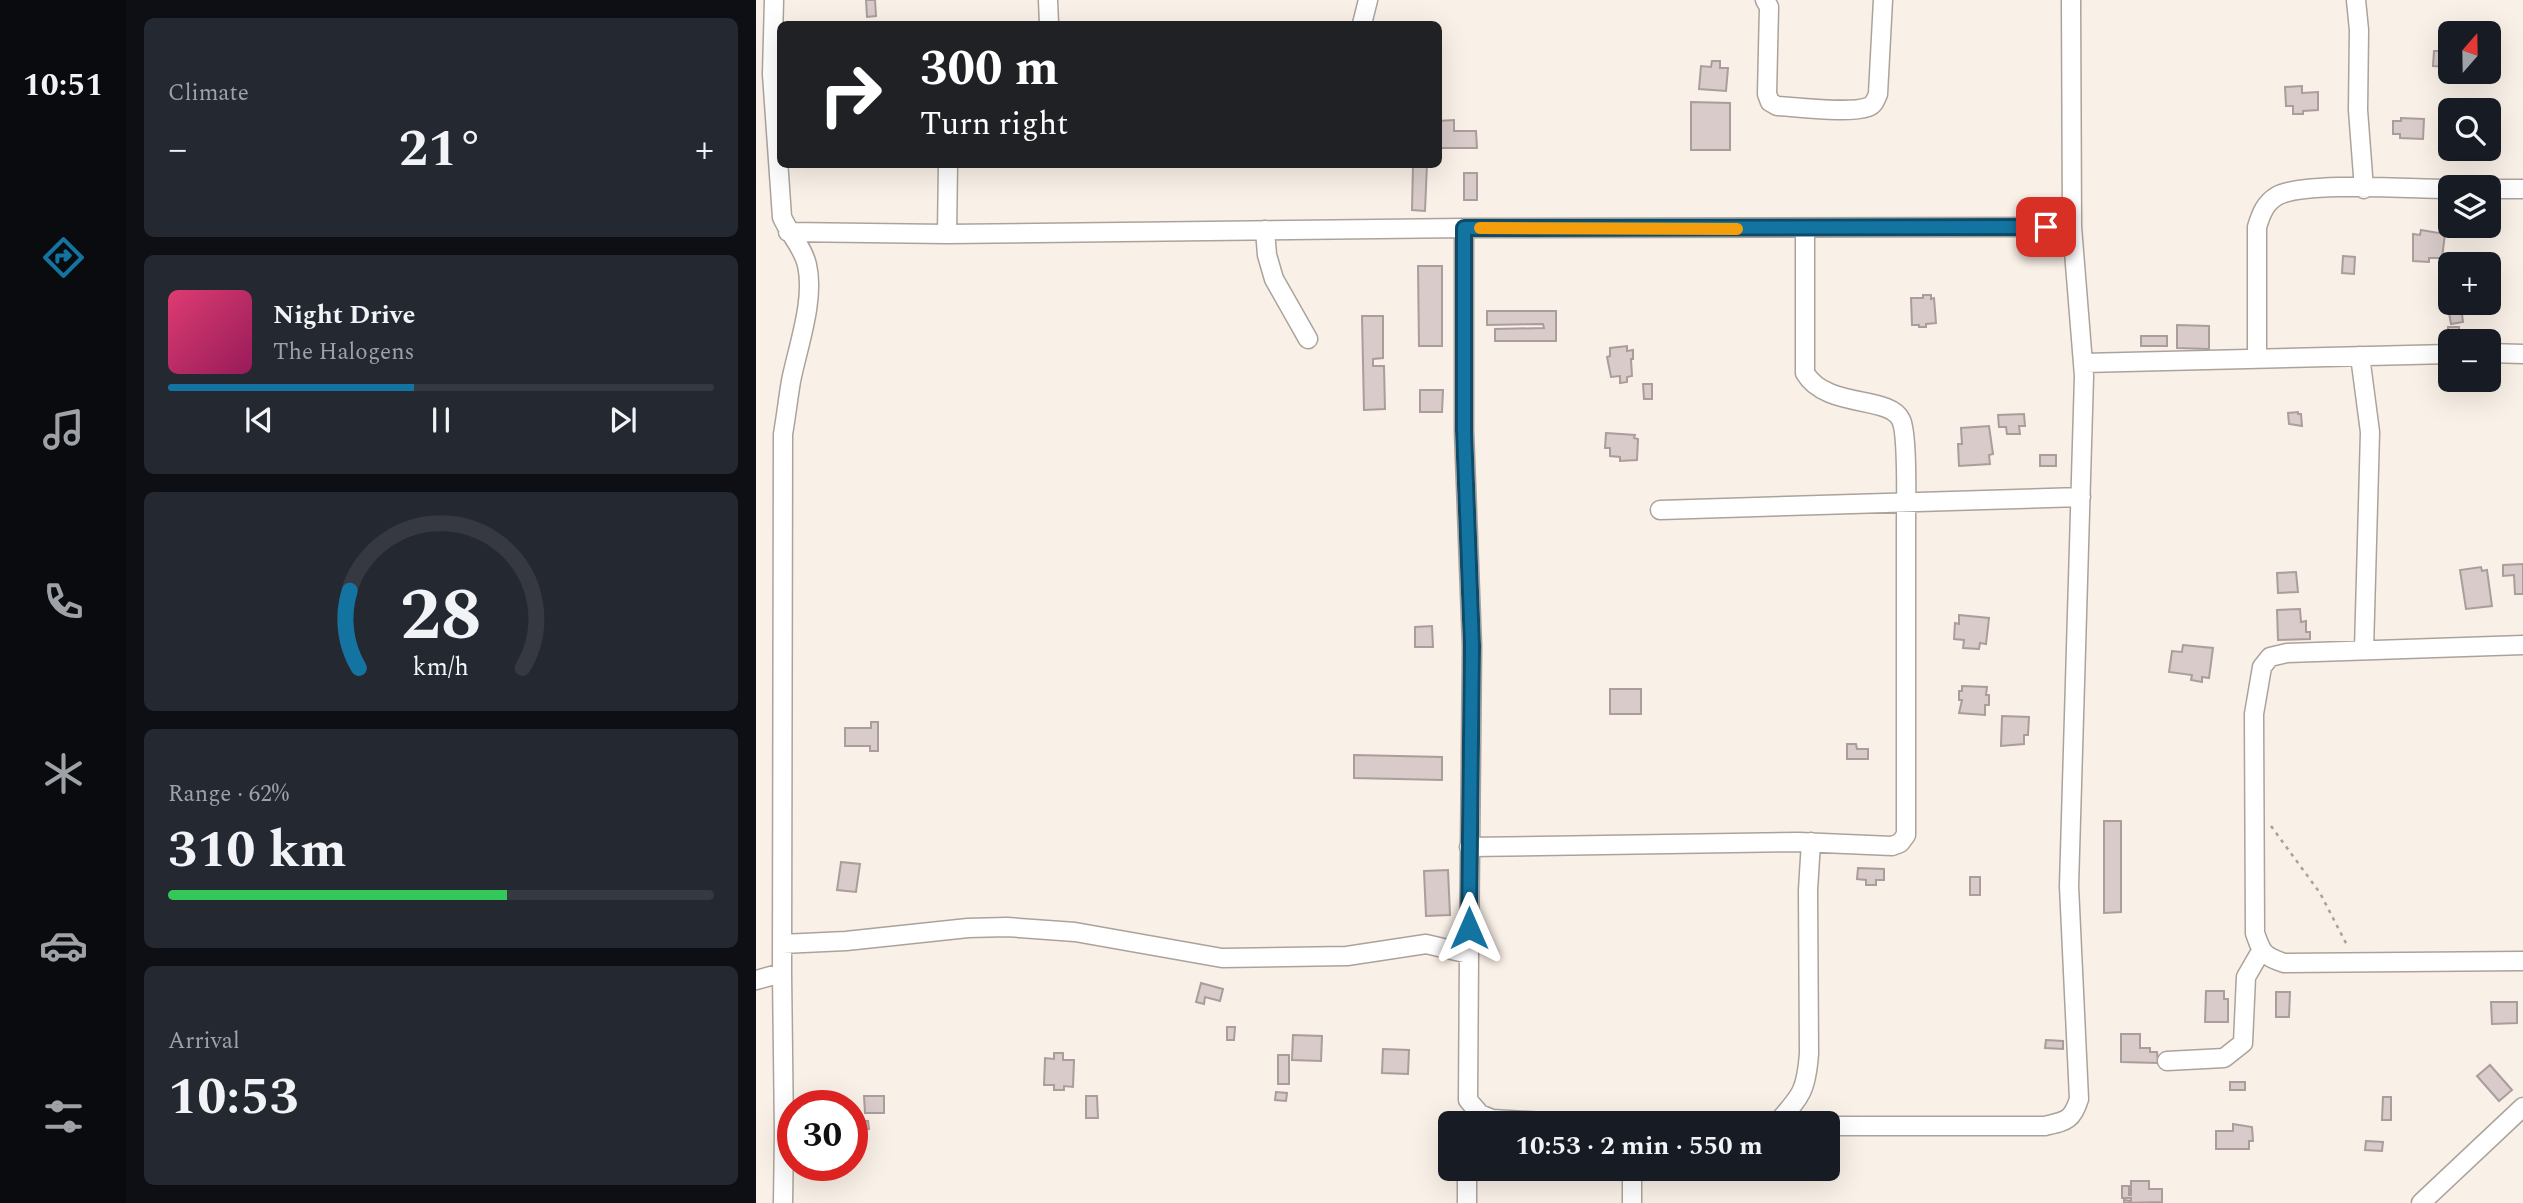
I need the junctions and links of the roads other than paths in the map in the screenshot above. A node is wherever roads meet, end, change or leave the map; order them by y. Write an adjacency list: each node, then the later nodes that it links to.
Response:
1 (774, 0): 10 (street)
2 (1048, 0): 8 (street)
3 (1368, 0): 9 (street)
4 (1765, 0): 5 (street)
5 (1883, 0)
6 (2071, 0): 16 (street)
7 (2356, 0): 12 (street)
8 (1049, 21)
9 (1363, 21)
10 (764, 74): 20 (street)
11 (948, 168): 21 (street)
12 (2364, 188): 13 (street); 27 (street)
13 (2438, 189)
14 (2501, 189): 15 (street)
15 (2523, 189)
16 (2072, 227): 18 (street); 28 (street)
17 (1464, 228): 18 (street); 19 (street); 35 (street)
18 (1805, 229): 30 (street)
19 (1265, 230): 21 (street); 22 (street)
20 (788, 232): 21 (street); 36 (street)
21 (947, 234)
22 (1308, 339)
23 (2438, 354): 26 (street)
24 (2501, 354): 25 (street)
25 (2523, 354)
26 (2360, 356): 27 (street); 33 (street)
27 (2257, 359): 28 (street)
28 (2084, 363): 29 (street)
29 (2081, 497): 30 (street); 48 (street)
30 (1906, 503): 31 (street); 34 (street)
31 (1660, 510)
32 (2523, 645): 33 (street)
33 (2364, 650): 37 (street)
34 (1811, 842): 35 (street); 47 (street)
35 (1469, 847): 38 (street)
36 (782, 944): 38 (street); 40 (street)
37 (2261, 951): 39 (street); 42 (street)
38 (1469, 954): 43 (street)
39 (2523, 961)
40 (782, 973): 41 (street); 51 (street)
41 (756, 979)
42 (2167, 1061)
43 (1468, 1100): 45 (street); 46 (street)
44 (2523, 1107): 54 (street)
45 (1468, 1111)
46 (1477, 1111)
47 (1788, 1111)
48 (1840, 1126)
49 (1467, 1181): 52 (street)
50 (1632, 1181): 53 (street)
51 (783, 1203)
52 (1467, 1203)
53 (1632, 1203)
54 (2421, 1203)

